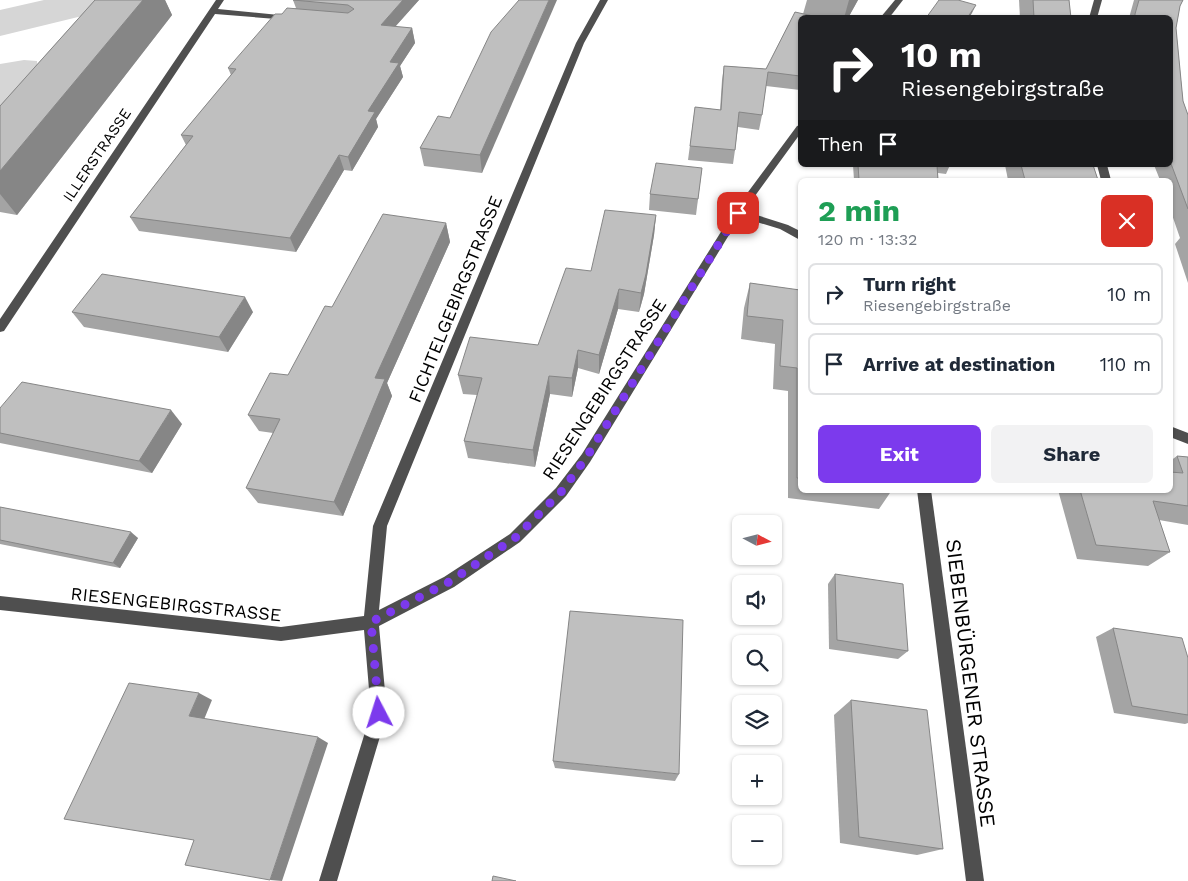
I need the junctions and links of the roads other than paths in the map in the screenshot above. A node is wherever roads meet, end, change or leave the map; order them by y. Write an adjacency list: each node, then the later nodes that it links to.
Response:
1 (220, 0): 5 (street, ILLERSTRASSE)
2 (604, 0): 17 (street, FICHTELGEBIRGSTRASSE)
3 (899, 0): 6 (street)
4 (1098, 0): 7 (street)
5 (211, 11): 8 (street); 12 (street, ILLERSTRASSE)
6 (886, 15)
7 (1094, 15)
8 (299, 19)
9 (798, 131): 10 (street, RIESENGEBIRGSTRASSE)
10 (738, 213): 11 (street); 17 (street, RIESENGEBIRGSTRASSE)
11 (798, 235)
12 (0, 328)
13 (1173, 429): 14 (street)
14 (1188, 439)
15 (924, 493): 19 (street, SIEBENBÜRGENER STRASSE)
16 (0, 603): 17 (street, RIESENGEBIRGSTRASSE)
17 (371, 622): 18 (street, FICHTELGEBIRGSTRASSE)
18 (328, 881)
19 (975, 881)

